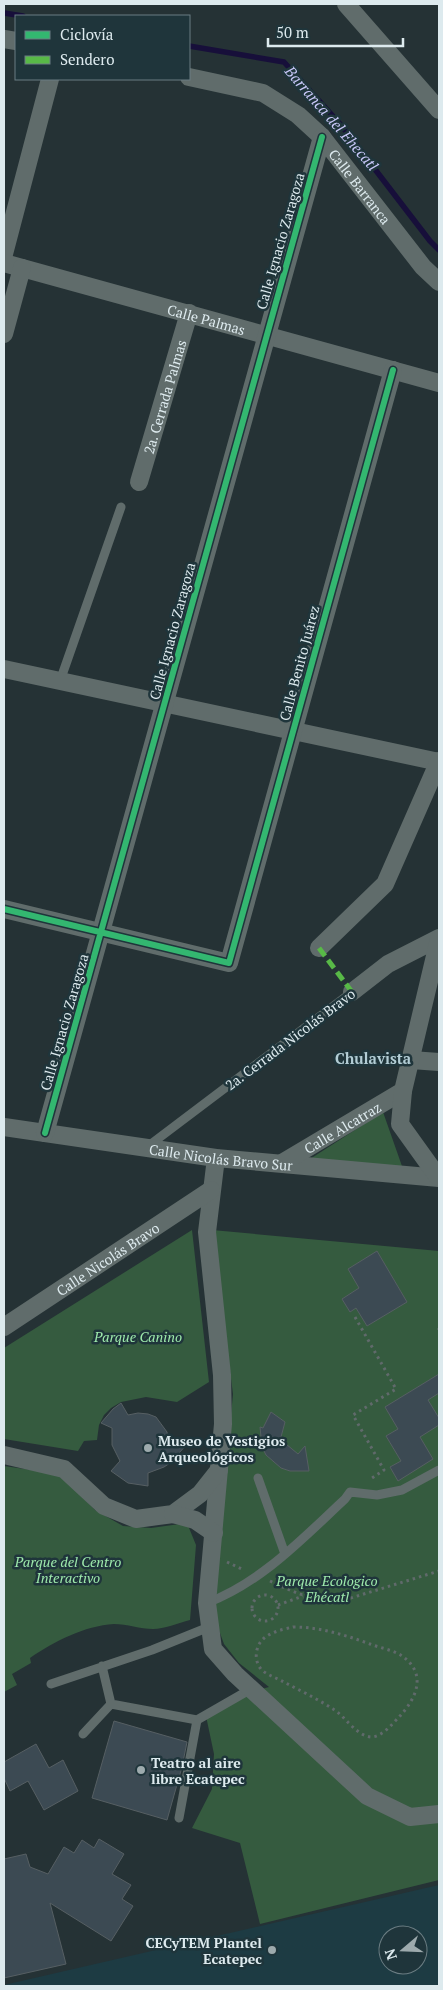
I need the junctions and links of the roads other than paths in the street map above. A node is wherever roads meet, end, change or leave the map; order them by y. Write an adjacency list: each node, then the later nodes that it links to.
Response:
1 (346, 4): 4 (street)
2 (190, 77): 5 (street, Calle Barranca)
3 (50, 80): 6 (street)
4 (439, 110)
5 (322, 137): 9 (street, Calle Barranca); 12 (street, Calle Ignacio Zaragoza)
6 (4, 254)
7 (4, 263): 8 (street, Calle Palmas)
8 (22, 268): 10 (street, Calle Palmas); 11 (street)
9 (439, 282)
10 (189, 313): 12 (street, Calle Palmas); 15 (street, 2a. Cerrada Palmas)
11 (4, 334)
12 (266, 334): 13 (street, Calle Palmas); 19 (street, Calle Ignacio Zaragoza)
13 (393, 370): 14 (street, Calle Palmas); 20 (street, Calle Benito Juárez)
14 (439, 383)
15 (139, 482)
16 (121, 506): 18 (lane)
17 (4, 670): 18 (street)
18 (60, 681): 19 (street)
19 (165, 704): 20 (street); 23 (street, Calle Ignacio Zaragoza)
20 (293, 731): 21 (street); 23 (street, Calle Benito Juárez)
21 (439, 762): 25 (street)
22 (4, 909): 23 (street)
23 (102, 932): 31 (street, Calle Ignacio Zaragoza)
24 (439, 939): 26 (street, 2a. Cerrada Nicolás Bravo); 27 (street, Calle Alcatraz)
25 (319, 948)
26 (352, 992): 32 (lane, 2a. Cerrada Nicolás Bravo)
27 (411, 1060): 28 (street); 29 (street, Calle Alcatraz)
28 (439, 1062)
29 (403, 1091): 34 (street, Calle Alcatraz); 35 (street, Calle Alcatraz)
30 (4, 1126): 31 (street, Calle Nicolás Bravo Sur)
31 (45, 1133): 32 (street, Calle Nicolás Bravo Sur)
32 (146, 1148): 33 (street, Calle Nicolás Bravo Sur)
33 (216, 1158): 34 (street, Calle Nicolás Bravo Sur); 36 (street)
34 (282, 1164): 35 (street, Calle Nicolás Bravo Sur)
35 (438, 1178)
36 (211, 1190): 37 (street, Calle Nicolás Bravo); 39 (street)
37 (4, 1327)
38 (4, 1455): 42 (street)
39 (219, 1470): 42 (street); 43 (street)
40 (439, 1470): 44 (lane)
41 (258, 1478): 44 (lane)
42 (173, 1514): 43 (street)
43 (214, 1533): 45 (street)
44 (285, 1554): 45 (lane)
45 (207, 1602): 46 (street)
46 (209, 1626): 47 (lane); 49 (street)
47 (102, 1666): 48 (lane); 50 (lane)
48 (51, 1684)
49 (251, 1689): 51 (lane); 53 (street)
50 (111, 1704): 51 (lane); 52 (lane)
51 (197, 1720): 54 (lane)
52 (83, 1734)
53 (439, 1814)
54 (180, 1818)

